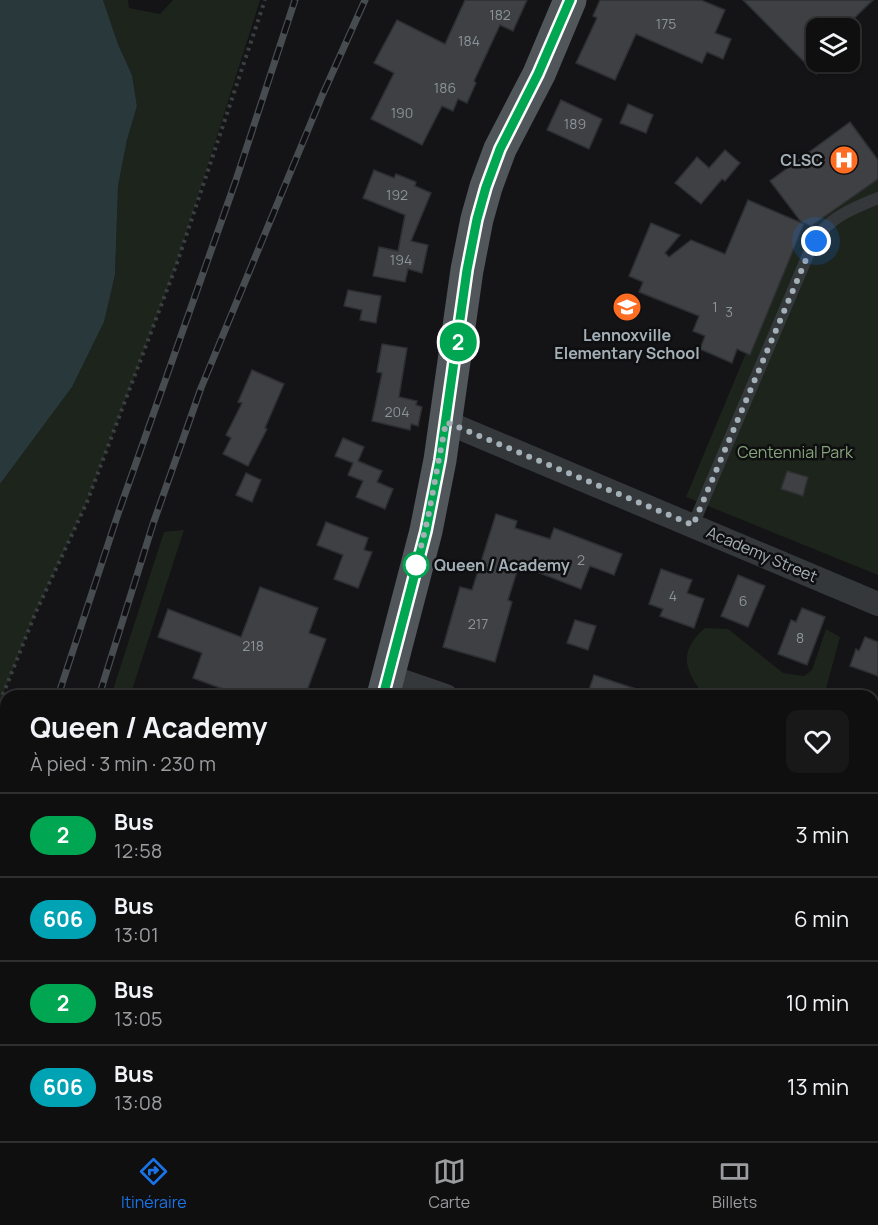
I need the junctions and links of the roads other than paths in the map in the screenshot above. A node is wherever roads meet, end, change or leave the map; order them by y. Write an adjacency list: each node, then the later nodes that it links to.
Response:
1 (570, 0): 3 (main road)
2 (878, 198): 4 (lane)
3 (446, 422): 4 (street, Academy Street); 6 (main road)
4 (693, 525): 5 (street, Academy Street)
5 (878, 604)
6 (385, 686): 7 (street)
7 (410, 690)

